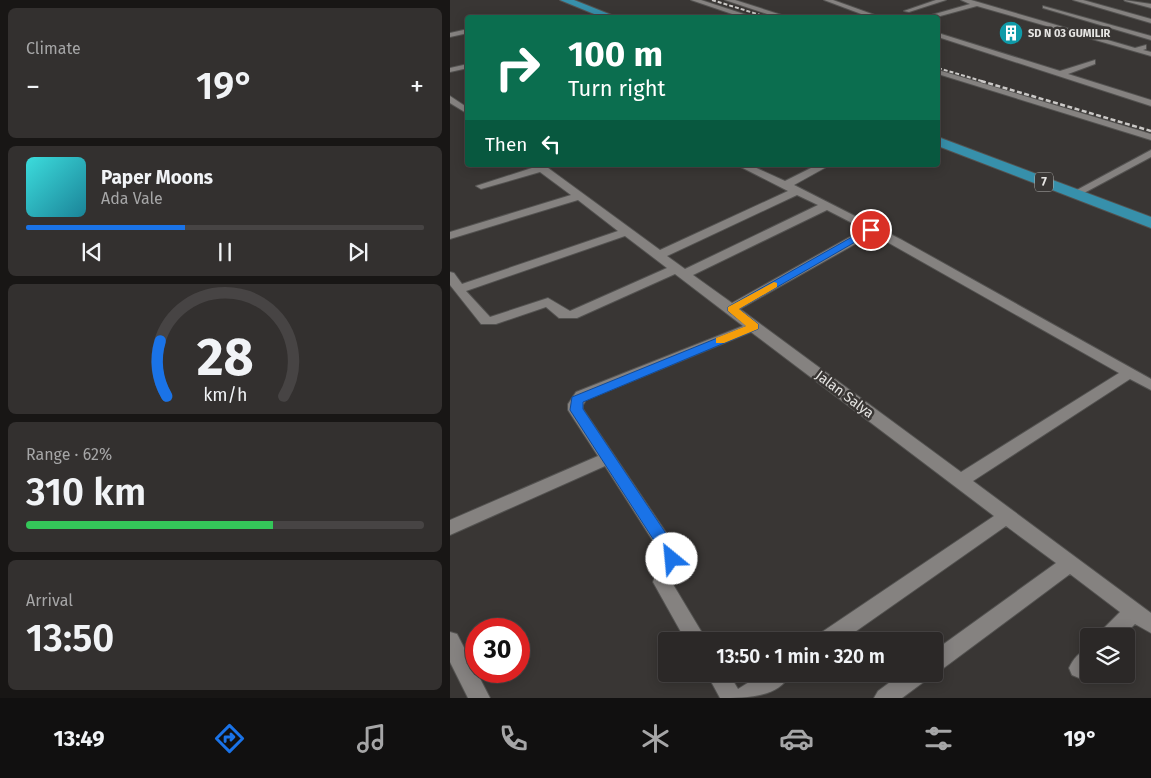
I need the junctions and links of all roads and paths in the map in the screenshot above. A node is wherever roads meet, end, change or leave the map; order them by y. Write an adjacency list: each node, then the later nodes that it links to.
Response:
1 (558, 0): 16 (highway)
2 (565, 0): 17 (highway)
3 (694, 0): 18 (street)
4 (728, 0): 19 (street)
5 (827, 0): 20 (street)
6 (943, 0): 14 (street)
7 (964, 0): 12 (street)
8 (991, 0): 12 (street)
9 (1076, 0): 23 (street)
10 (1127, 0): 13 (street)
11 (1061, 2): 27 (street)
12 (977, 4): 21 (street); 22 (street)
13 (1151, 6)
14 (907, 11)
15 (1031, 11): 22 (street)
16 (598, 15)
17 (606, 15)
18 (743, 15)
19 (778, 15)
20 (871, 15)
21 (935, 15)
22 (1016, 15): 31 (street)
23 (1151, 21)
24 (465, 32): 25 (street)
25 (450, 35)
26 (940, 36): 28 (street)
27 (1151, 38)
28 (952, 40): 29 (street); 37 (street)
29 (940, 43)
30 (1151, 44): 31 (street)
31 (1135, 50): 32 (street)
32 (1151, 54)
33 (1092, 62): 37 (street)
34 (465, 67): 35 (street)
35 (450, 70)
36 (940, 73): 41 (street)
37 (1061, 74): 39 (street)
38 (450, 100): 40 (street)
39 (1151, 103)
40 (465, 110)
41 (1151, 137)
42 (940, 138): 53 (highway, 7)
43 (940, 142): 57 (highway, 7)
44 (1151, 153): 53 (street)
45 (537, 167): 51 (street)
46 (541, 167): 54 (street, Jalan Salya)
47 (746, 167): 52 (street)
48 (807, 167): 50 (street)
49 (821, 167): 50 (street)
50 (814, 170): 52 (street)
51 (482, 186)
52 (792, 188): 55 (street); 61 (street)
53 (1080, 191): 56 (highway, 7)
54 (579, 196): 59 (street, Jalan Salya); 60 (street)
55 (828, 206): 58 (street); 62 (street)
56 (1151, 217)
57 (1151, 223)
58 (871, 230): 65 (street); 67 (street)
59 (628, 232): 61 (street, Jalan Salya); 64 (street)
60 (450, 236)
61 (659, 255): 62 (street, Jalan Salya)
62 (681, 271): 64 (street); 65 (street, Jalan Salya)
63 (450, 276): 64 (street)
64 (457, 294)
65 (732, 309): 66 (street, Jalan Salya)
66 (754, 326): 69 (street); 70 (street, Jalan Salya)
67 (1130, 373): 68 (street); 70 (street)
68 (1151, 385)
69 (608, 458): 72 (street); 77 (street)
70 (960, 481): 71 (street, Jalan Salya)
71 (1007, 516): 73 (street, Jalan Salya); 78 (street)
72 (450, 528)
73 (1070, 563): 74 (street, Jalan Salya); 80 (street)
74 (1134, 612): 75 (street, Jalan Salya); 76 (street)
75 (1151, 624)
76 (1118, 628)
77 (692, 632)
78 (839, 632)
79 (450, 641): 84 (street)
80 (943, 655)
81 (721, 682): 85 (street)
82 (768, 682): 86 (street)
83 (907, 682): 87 (street)
84 (479, 698)
85 (732, 698)
86 (743, 698)
87 (885, 698)

